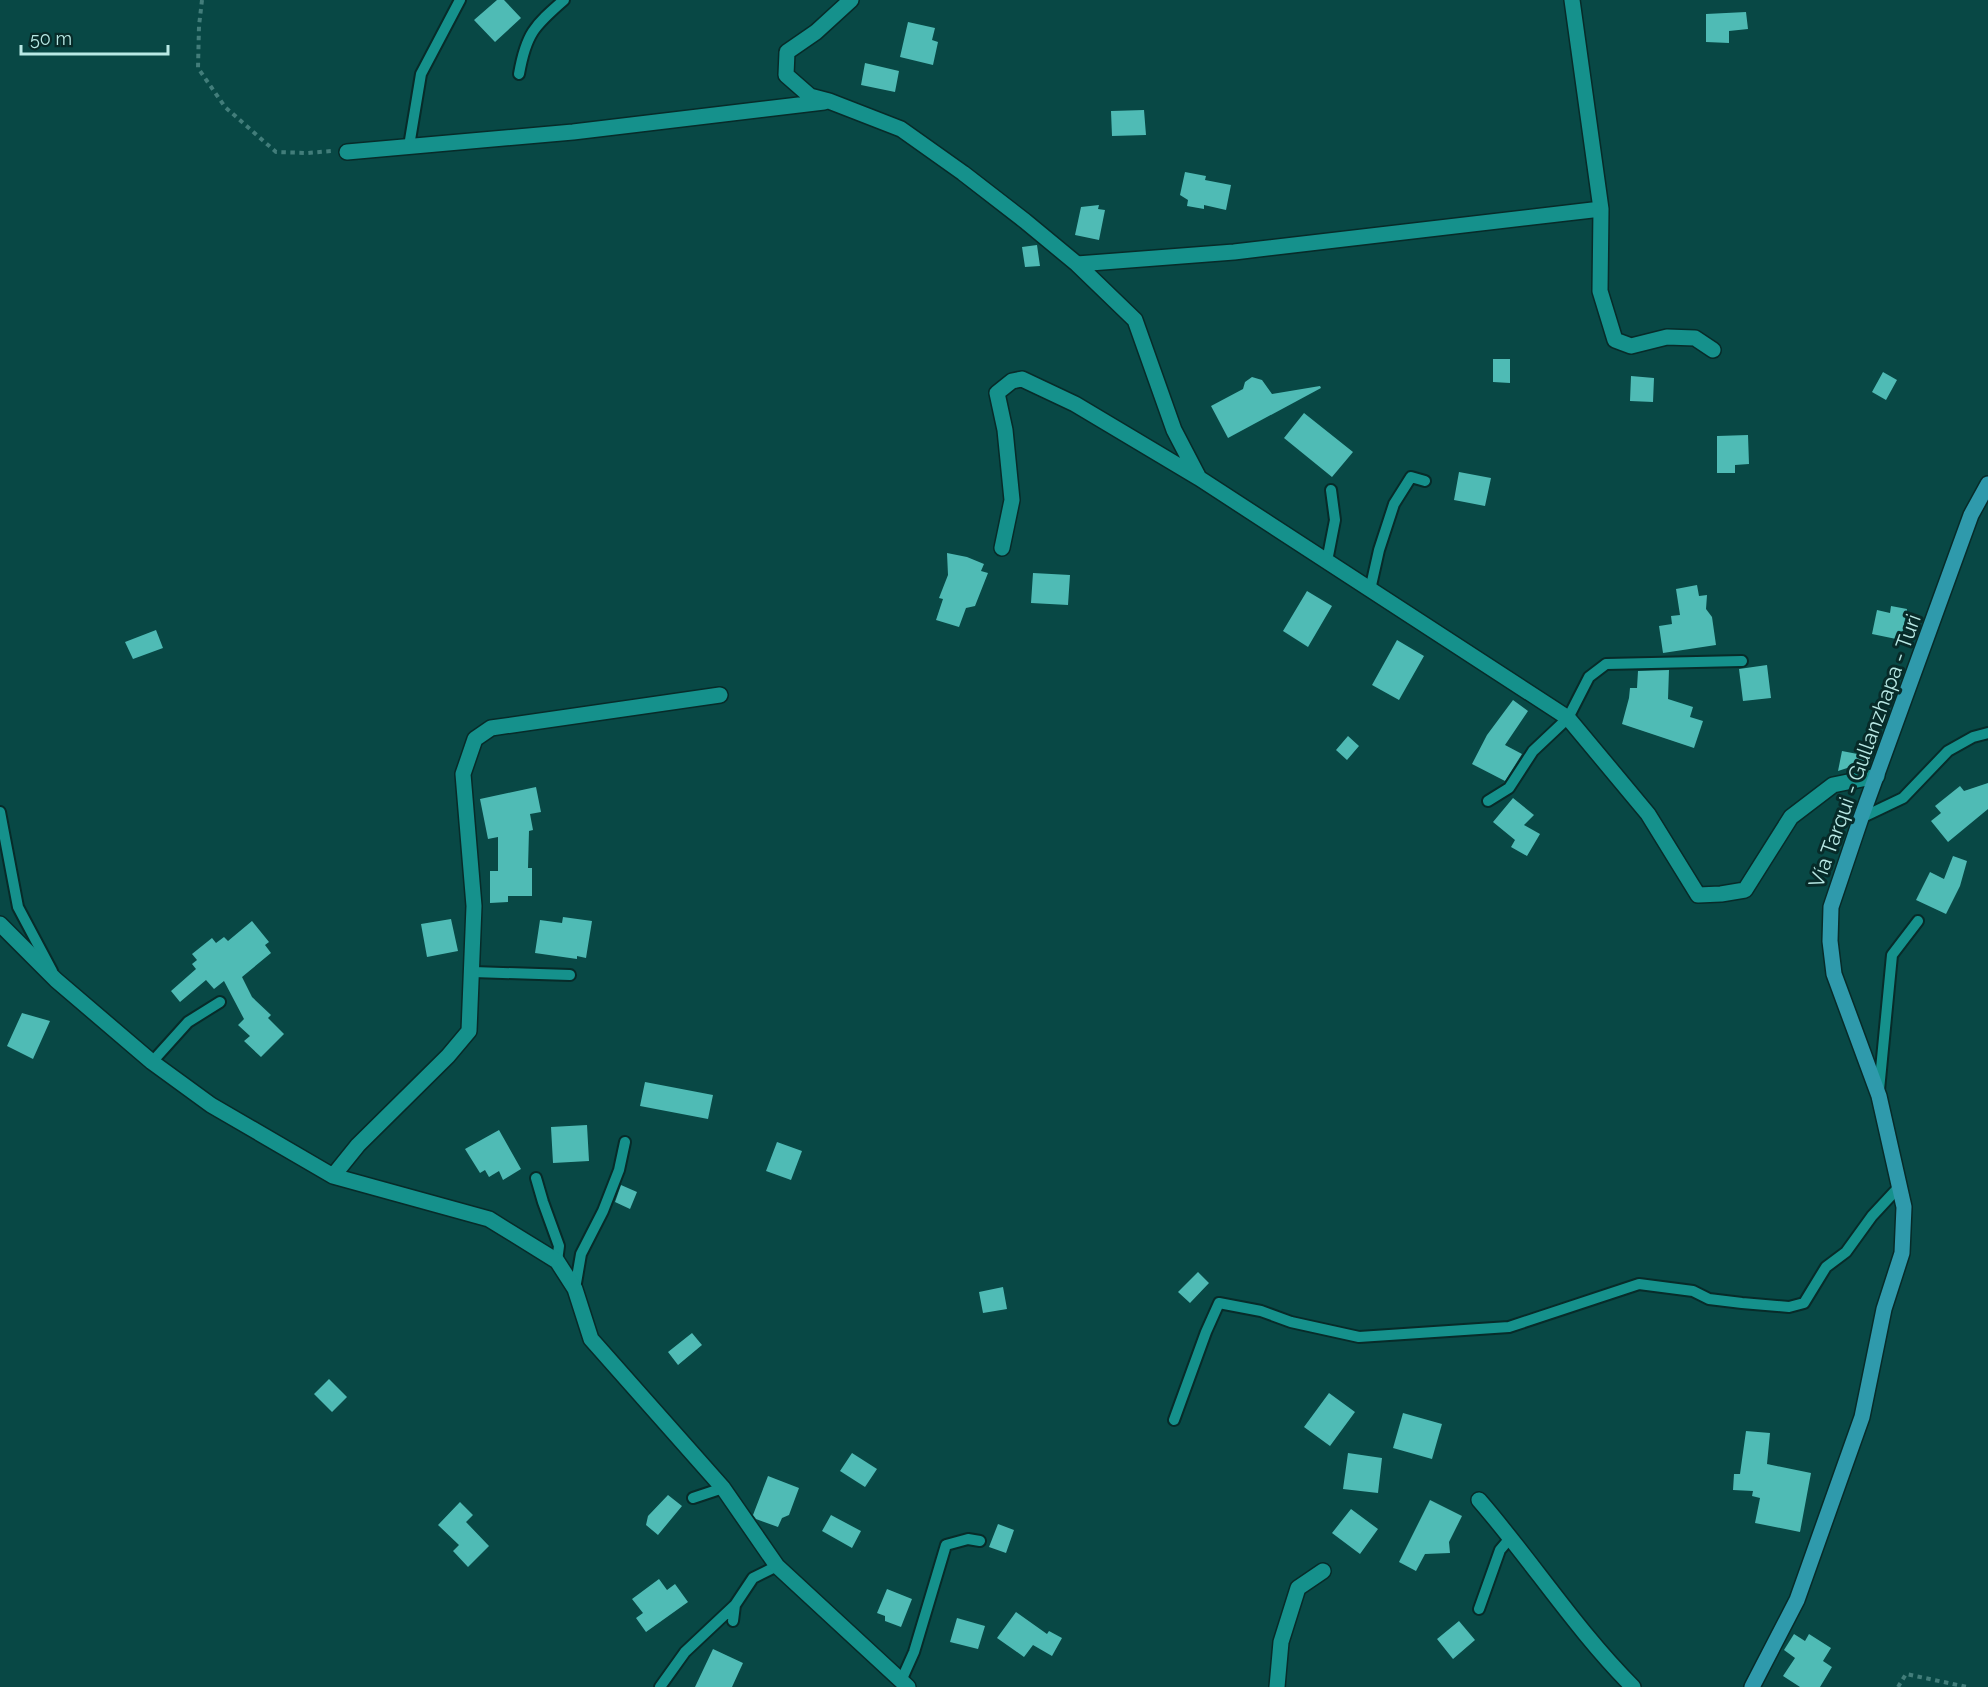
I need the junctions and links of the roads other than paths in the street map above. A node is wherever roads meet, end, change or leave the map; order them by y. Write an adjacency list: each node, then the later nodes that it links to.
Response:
1 (460, 0): 7 (lane)
2 (564, 0): 5 (lane)
3 (851, 0): 6 (street)
4 (1572, 0): 9 (street)
5 (519, 74)
6 (830, 101): 7 (street); 10 (street)
7 (409, 146): 8 (street)
8 (346, 152)
9 (1601, 209): 10 (street); 11 (street)
10 (1077, 264): 12 (street)
11 (1713, 350)
12 (1199, 478): 16 (street); 17 (street)
13 (1425, 481): 18 (lane)
14 (1988, 484): 23 (main road, Vía Tarqui - Gullanzhapa - Turi)
15 (1331, 490): 17 (lane)
16 (1002, 548)
17 (1327, 561): 18 (street)
18 (1370, 590): 21 (street)
19 (1742, 661): 21 (lane)
20 (720, 695): 29 (street)
21 (1568, 718): 23 (street); 24 (lane)
22 (1988, 733): 26 (lane)
23 (1877, 776): 26 (main road, Vía Tarqui - Gullanzhapa - Turi)
24 (1488, 801)
25 (0, 812): 31 (lane)
26 (1861, 818): 34 (main road, Vía Tarqui - Gullanzhapa - Turi)
27 (1918, 921): 34 (lane)
28 (0, 924): 31 (street)
29 (473, 972): 30 (lane); 36 (street)
30 (570, 975)
31 (57, 980): 33 (street)
32 (220, 1002): 33 (lane)
33 (152, 1062): 36 (street)
34 (1879, 1096): 38 (main road, Vía Tarqui - Gullanzhapa - Turi)
35 (625, 1142): 40 (lane)
36 (333, 1176): 39 (street)
37 (536, 1178): 39 (lane)
38 (1898, 1188): 41 (lane); 56 (main road, Vía Tarqui - Gullanzhapa - Turi)
39 (557, 1261): 40 (street)
40 (575, 1289): 42 (street)
41 (1174, 1420)
42 (723, 1488): 43 (lane); 47 (street)
43 (693, 1498)
44 (1479, 1500): 45 (street)
45 (1511, 1537): 50 (lane); 55 (street)
46 (980, 1541): 52 (lane)
47 (777, 1566): 49 (lane); 52 (street)
48 (1323, 1571): 54 (street)
49 (735, 1605): 51 (lane); 53 (lane)
50 (1479, 1609)
51 (733, 1621)
52 (905, 1684)
53 (660, 1687)
54 (1277, 1687)
55 (1633, 1687)
56 (1752, 1687)

